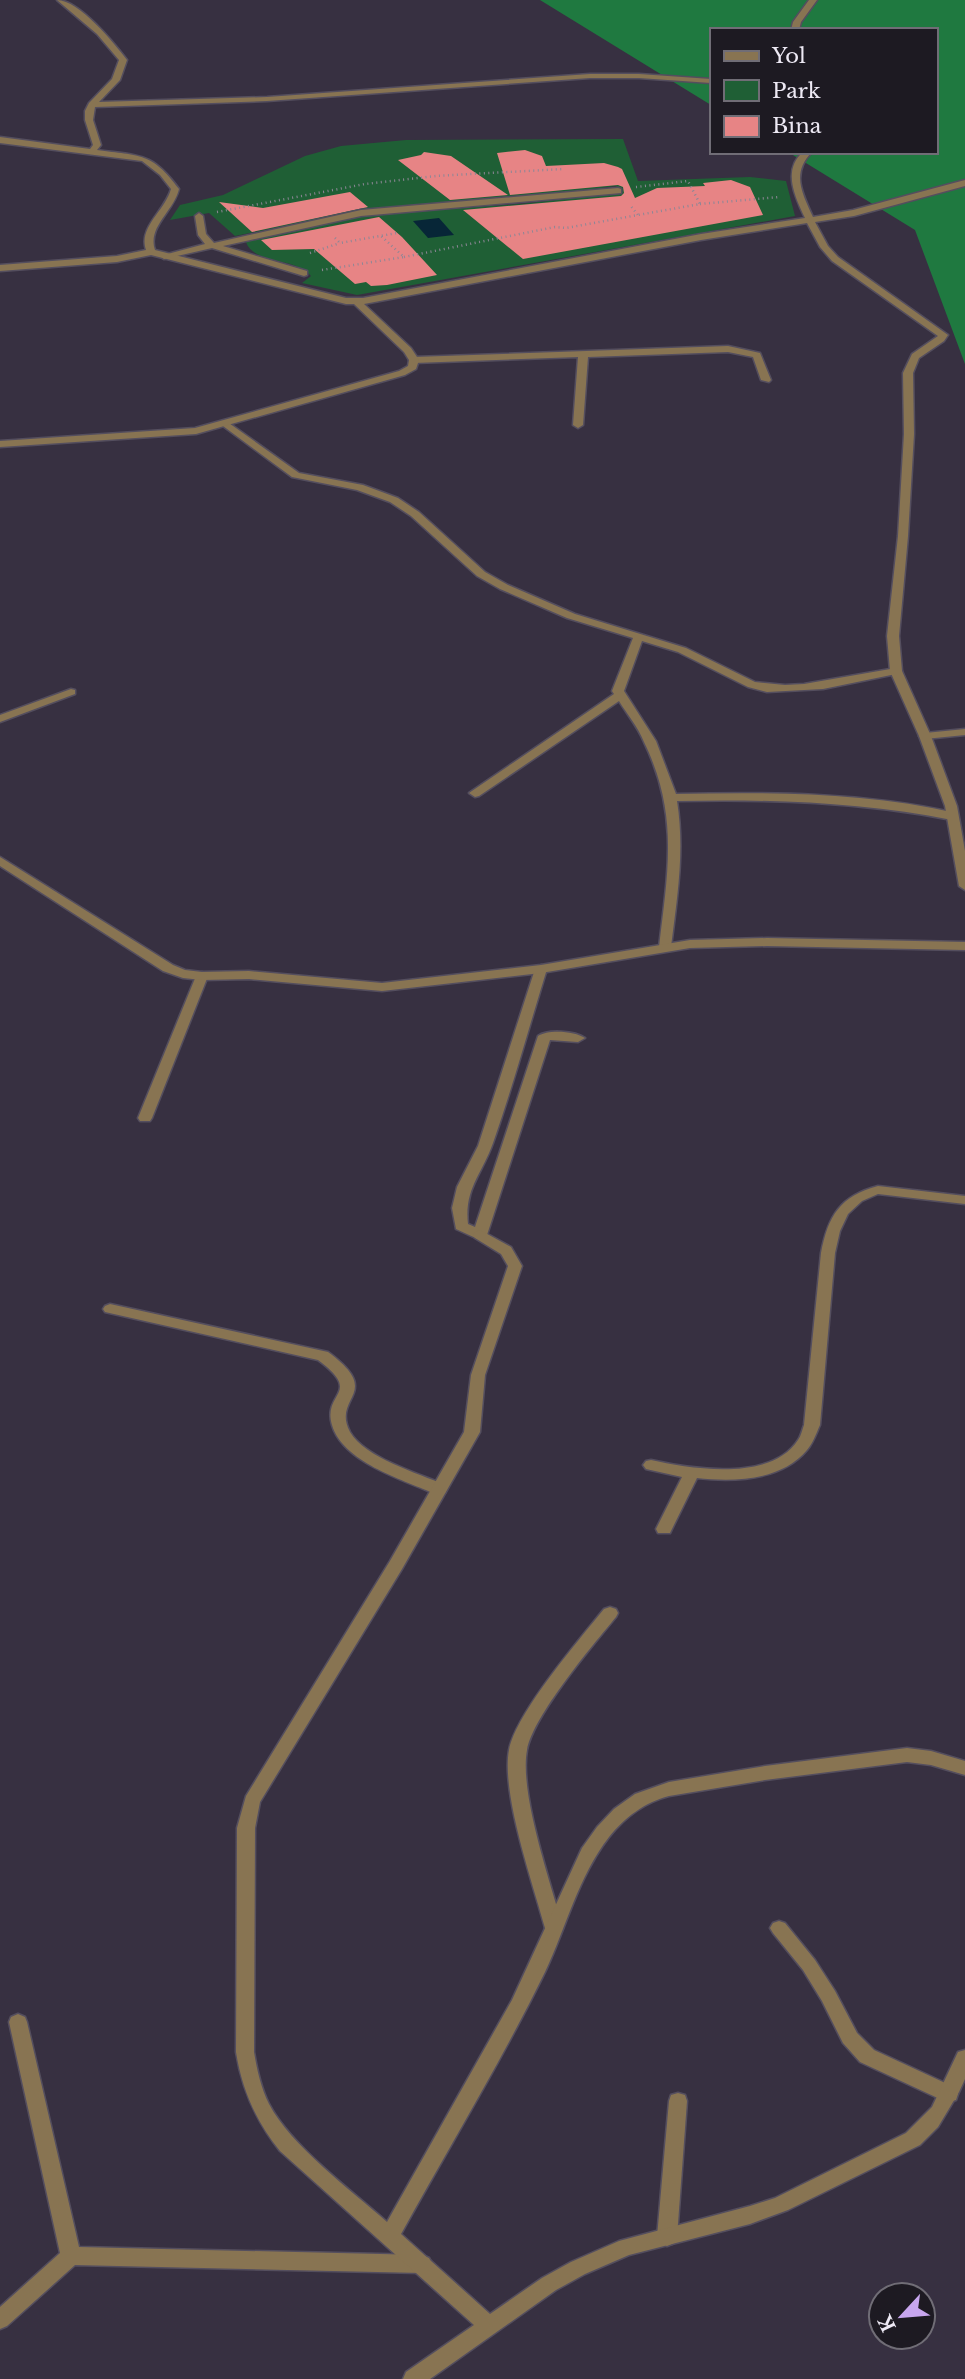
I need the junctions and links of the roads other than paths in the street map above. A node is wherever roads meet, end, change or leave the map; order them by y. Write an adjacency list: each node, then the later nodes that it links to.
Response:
1 (61, 0): 5 (street)
2 (813, 0): 3 (street)
3 (796, 28)
4 (710, 81): 5 (street)
5 (92, 105): 7 (street)
6 (0, 141): 7 (street)
7 (92, 152): 14 (street)
8 (806, 154): 12 (street)
9 (965, 183): 12 (street)
10 (618, 191): 13 (street)
11 (199, 216): 13 (street)
12 (810, 220): 18 (street); 26 (street)
13 (211, 245): 15 (street); 17 (street)
14 (151, 252): 15 (street); 16 (street)
15 (164, 256): 18 (street)
16 (0, 268)
17 (304, 273)
18 (356, 301): 20 (street)
19 (583, 354): 20 (street); 21 (street); 23 (street)
20 (414, 360): 22 (street)
21 (766, 380)
22 (226, 424): 24 (street); 25 (street)
23 (578, 425)
24 (0, 444)
25 (639, 636): 26 (street); 28 (street)
26 (896, 671): 31 (street)
27 (71, 692): 29 (street)
28 (618, 696): 32 (street); 33 (street)
29 (0, 719)
30 (965, 732): 31 (street)
31 (925, 736): 35 (street)
32 (475, 793)
33 (671, 798): 35 (street); 39 (street)
34 (965, 805): 35 (street)
35 (952, 811): 37 (street)
36 (0, 861): 41 (street)
37 (965, 886)
38 (965, 946): 39 (street)
39 (665, 947): 40 (street)
40 (541, 969): 41 (street); 45 (street)
41 (202, 976): 43 (street)
42 (578, 1038): 45 (street)
43 (145, 1118)
44 (965, 1200): 48 (street)
45 (480, 1235): 49 (street)
46 (110, 1309): 49 (street)
47 (651, 1465): 48 (street)
48 (691, 1474): 50 (street)
49 (439, 1489): 59 (street)
50 (664, 1529)
51 (610, 1613): 53 (street)
52 (965, 1768): 53 (street)
53 (555, 1928): 59 (street)
54 (779, 1928): 57 (street)
55 (18, 2022): 61 (street)
56 (965, 2058): 57 (street)
57 (948, 2094): 60 (street)
58 (678, 2101): 60 (street)
59 (390, 2236): 62 (street)
60 (667, 2237): 64 (street)
61 (71, 2256): 62 (street); 63 (street)
62 (422, 2264): 64 (street)
63 (0, 2320)
64 (489, 2325): 65 (street)
65 (413, 2379)

